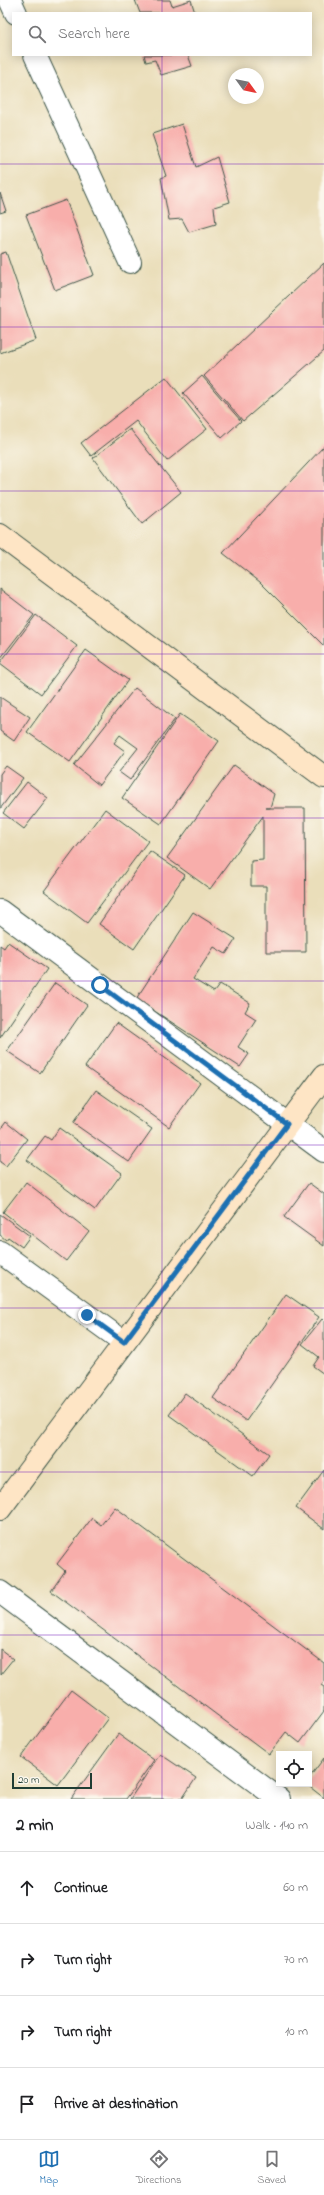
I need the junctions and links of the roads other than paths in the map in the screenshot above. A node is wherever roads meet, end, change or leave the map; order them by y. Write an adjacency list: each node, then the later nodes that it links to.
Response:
1 (10, 0): 2 (street)
2 (16, 12)
3 (35, 56): 4 (street)
4 (130, 262)
5 (0, 535): 6 (street)
6 (324, 777)
7 (0, 911): 9 (street)
8 (324, 1076): 9 (street)
9 (287, 1124): 10 (street); 12 (street)
10 (324, 1151)
11 (0, 1252): 12 (street)
12 (124, 1342): 13 (street)
13 (0, 1509)
14 (0, 1592): 15 (street)
15 (279, 1799)

